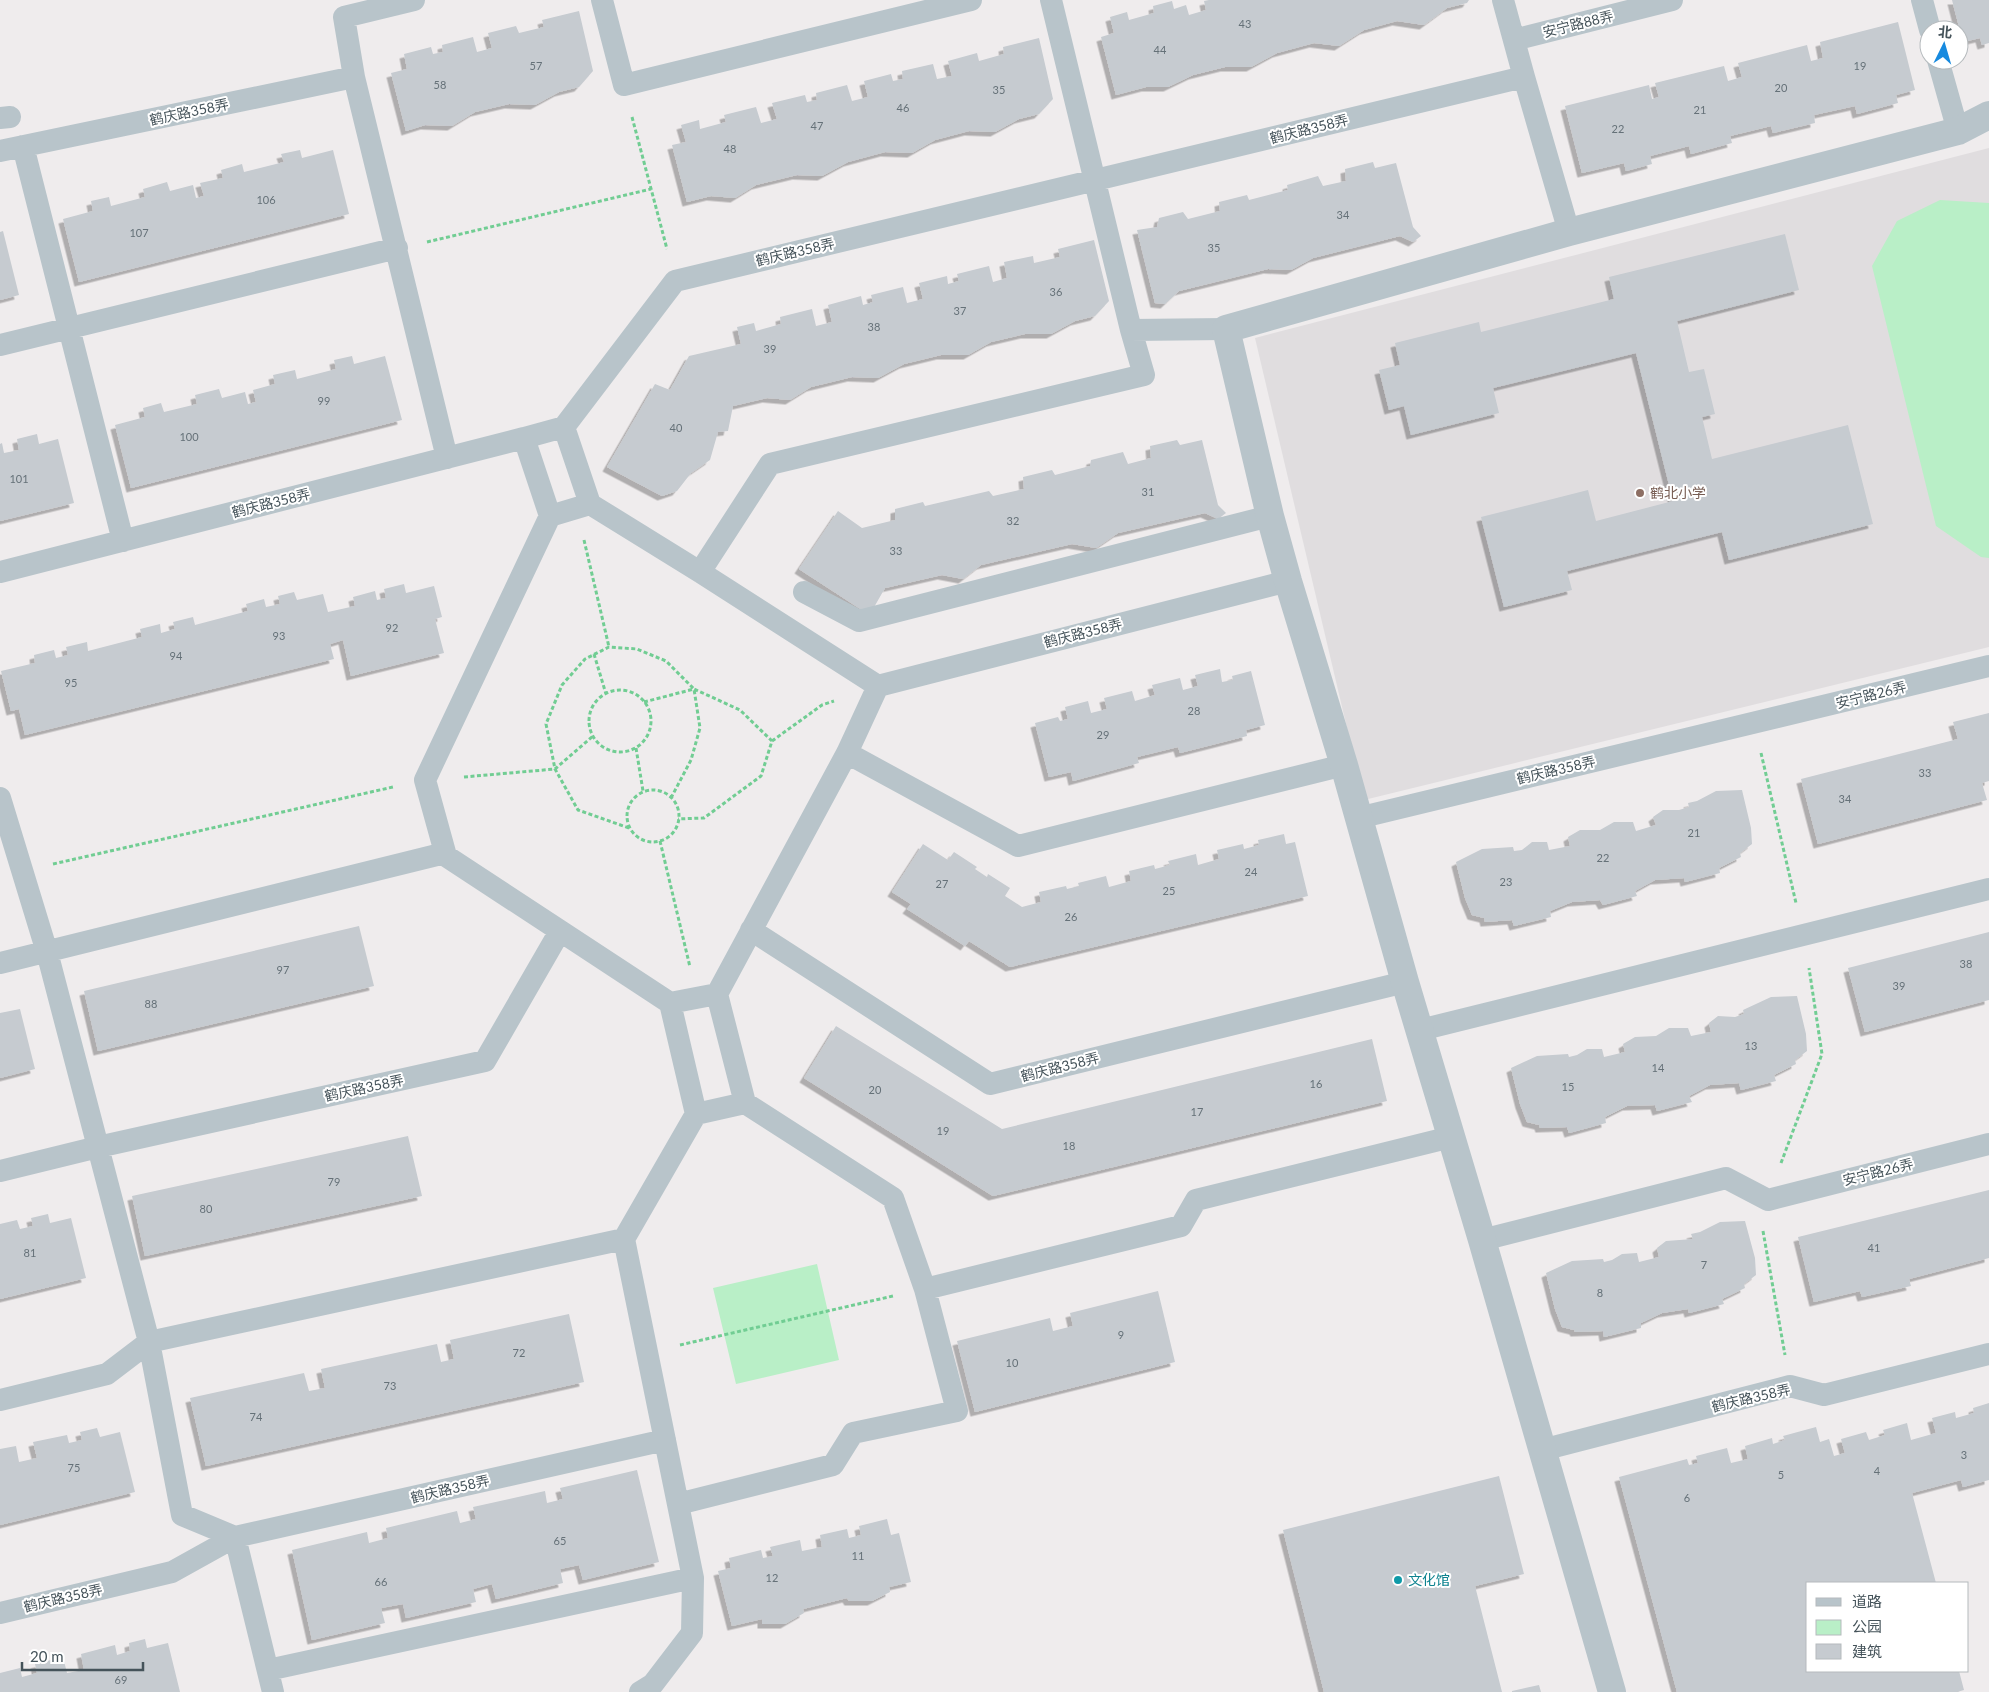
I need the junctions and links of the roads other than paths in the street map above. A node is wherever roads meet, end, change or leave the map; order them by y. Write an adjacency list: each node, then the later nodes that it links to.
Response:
1 (414, 0): 12 (lane)
2 (602, 0): 3 (lane)
3 (970, 0)
4 (1050, 0): 17 (lane)
5 (1504, 0): 9 (lane)
6 (1672, 0): 9 (lane, 安宁路88弄)
7 (1922, 0): 8 (lane)
8 (1927, 20)
9 (1514, 40): 11 (lane)
10 (1941, 70): 14 (lane)
11 (1524, 76): 17 (lane, 鹤庆路358弄); 18 (lane)
12 (354, 77): 15 (lane, 鹤庆路358弄); 19 (lane)
13 (1989, 115): 14 (street)
14 (1958, 131): 18 (street)
15 (23, 146): 16 (lane, 鹤庆路358弄); 20 (lane)
16 (0, 151)
17 (1094, 181): 22 (lane); 24 (lane, 鹤庆路358弄)
18 (1569, 232): 21 (street)
19 (397, 248): 20 (lane); 26 (lane)
20 (69, 328): 23 (lane); 30 (lane)
21 (1226, 329): 22 (lane); 29 (street)
22 (1131, 330): 32 (lane)
23 (0, 345)
24 (564, 427): 25 (lane, 鹤庆路358弄); 27 (lane)
25 (524, 438): 26 (lane, 鹤庆路358弄); 28 (lane)
26 (447, 458): 30 (lane, 鹤庆路358弄)
27 (583, 506): 28 (lane); 32 (lane)
28 (550, 516): 42 (lane)
29 (1270, 516): 33 (street); 34 (lane)
30 (123, 541): 31 (lane, 鹤庆路358弄)
31 (0, 572)
32 (700, 572): 36 (lane)
33 (1288, 581): 36 (lane, 鹤庆路358弄); 39 (street)
34 (804, 592)
35 (1989, 666): 37 (lane, 安宁路26弄)
36 (878, 686): 38 (lane)
37 (1753, 723): 41 (lane, 鹤庆路358弄)
38 (847, 753): 39 (lane); 44 (lane)
39 (1344, 765): 41 (street)
40 (0, 798): 46 (lane)
41 (1358, 818): 48 (street)
42 (445, 853): 45 (lane); 46 (lane)
43 (1989, 889): 51 (lane)
44 (751, 930): 48 (lane, 鹤庆路358弄); 49 (lane)
45 (560, 931): 50 (lane); 56 (lane, 鹤庆路358弄)
46 (47, 952): 47 (lane); 56 (lane)
47 (0, 963)
48 (1405, 982): 51 (street)
49 (707, 996): 50 (lane); 52 (lane)
50 (670, 1003): 53 (lane)
51 (1420, 1030): 54 (street)
52 (745, 1103): 53 (lane); 60 (lane)
53 (696, 1114): 58 (lane)
54 (1451, 1137): 59 (street); 60 (lane)
55 (1989, 1144): 59 (lane, 安宁路26弄)
56 (98, 1146): 57 (lane, 鹤庆路358弄); 61 (lane)
57 (0, 1171)
58 (624, 1239): 61 (lane); 64 (lane)
59 (1482, 1240): 65 (street)
60 (925, 1289): 66 (lane)
61 (148, 1342): 63 (lane); 67 (lane)
62 (1989, 1354): 65 (lane, 鹤庆路358弄)
63 (0, 1400)
64 (665, 1440): 66 (lane); 67 (lane, 鹤庆路358弄)
65 (1542, 1450): 73 (street)
66 (678, 1504): 68 (lane)
67 (236, 1537): 69 (lane, 鹤庆路358弄); 70 (lane)
68 (693, 1578): 70 (lane); 72 (lane)
69 (0, 1612)
70 (268, 1670): 71 (lane)
71 (273, 1692)
72 (640, 1692)
73 (1612, 1692)

